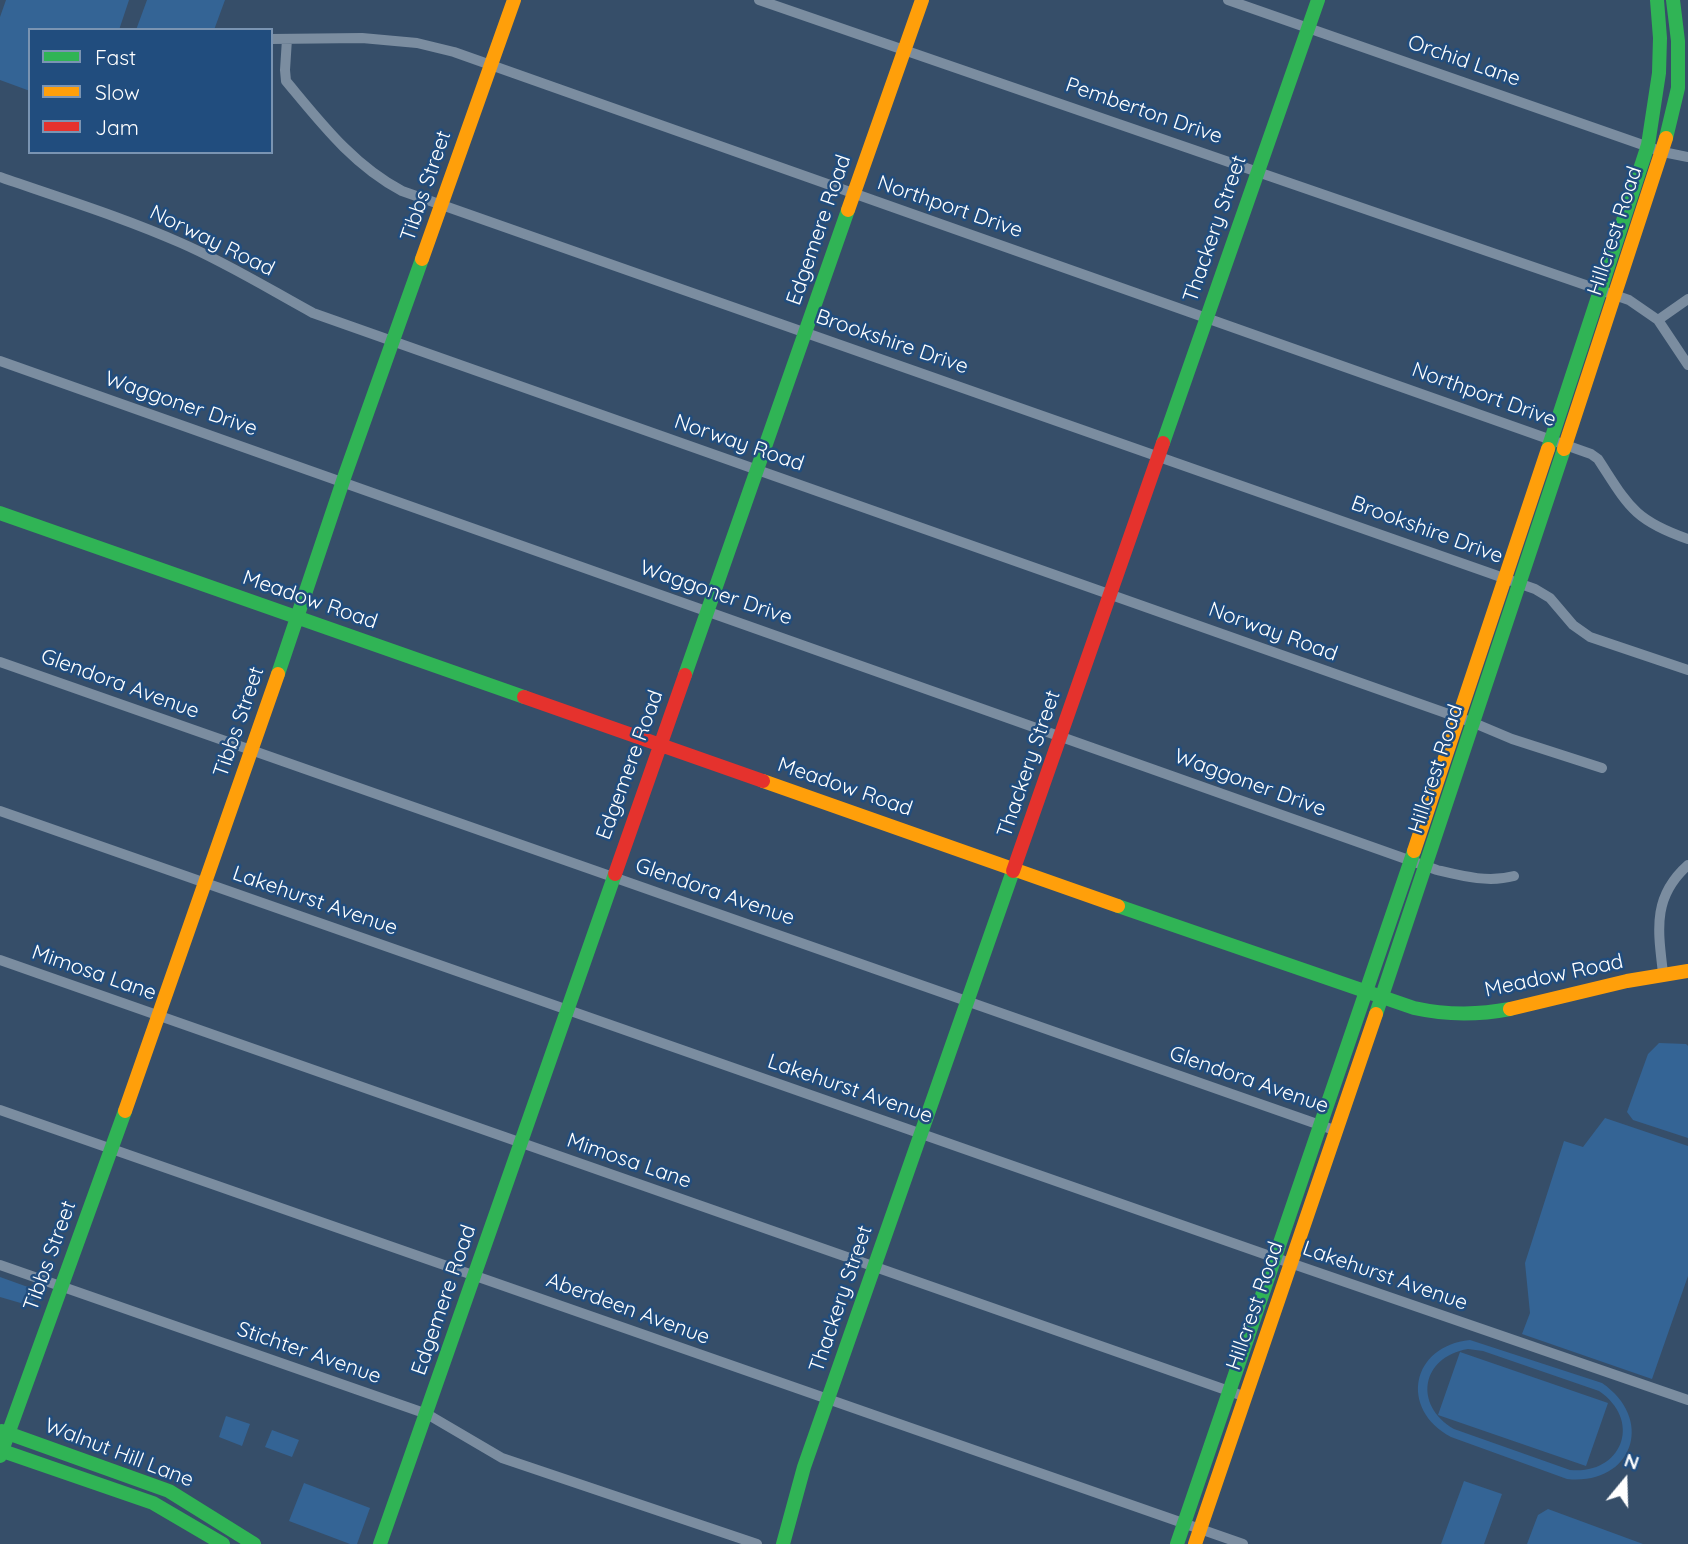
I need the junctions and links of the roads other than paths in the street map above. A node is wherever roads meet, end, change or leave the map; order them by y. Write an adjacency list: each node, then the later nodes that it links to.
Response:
1 (514, 0): 12 (street, Tibbs Street)
2 (760, 0): 11 (street, Pemberton Drive)
3 (922, 0): 11 (street, Edgemere Road)
4 (1228, 0): 8 (street, Orchid Lane)
5 (1318, 0): 8 (street, Thackery Street)
6 (1657, 0): 13 (street, Hillcrest Road)
7 (1673, 0): 14 (street, Hillcrest Road)
8 (1308, 28): 13 (street, Orchid Lane); 16 (street, Thackery Street)
9 (273, 39): 10 (street, Northport Drive)
10 (287, 39): 12 (street, Northport Drive); 19 (street, Brookshire Drive)
11 (905, 50): 16 (street, Pemberton Drive); 18 (street, Edgemere Road)
12 (491, 65): 18 (street, Northport Drive); 19 (street, Tibbs Street)
13 (1647, 145): 14 (street, Orchid Lane); 20 (street, Hillcrest Road)
14 (1663, 152): 15 (street, Orchid Lane); 21 (street, Hillcrest Road)
15 (1688, 157)
16 (1258, 171): 20 (street, Pemberton Drive); 23 (street, Thackery Street)
17 (0, 177): 26 (street, Norway Road)
18 (854, 194): 23 (street, Northport Drive); 25 (street, Edgemere Road)
19 (441, 206): 25 (street, Brookshire Drive); 26 (street, Tibbs Street)
20 (1600, 289): 21 (street, Pemberton Drive); 29 (street, Hillcrest Road)
21 (1616, 295): 24 (street, Pemberton Drive); 30 (street, Hillcrest Road)
22 (1688, 299): 24 (street)
23 (1207, 317): 29 (street, Northport Drive); 31 (street, Thackery Street)
24 (1658, 320): 28 (street, Pemberton Drive)
25 (806, 332): 31 (street, Brookshire Drive); 32 (street, Edgemere Road)
26 (394, 341): 32 (street, Norway Road); 33 (street, Tibbs Street)
27 (0, 361): 33 (street, Waggoner Drive)
28 (1688, 365)
29 (1550, 439): 30 (street, Northport Drive); 36 (street, Hillcrest Road)
30 (1566, 445): 35 (street); 37 (street, Hillcrest Road)
31 (1158, 456): 36 (street, Brookshire Drive); 38 (street, Thackery Street)
32 (757, 470): 38 (street, Norway Road); 39 (street, Edgemere Road)
33 (344, 481): 39 (street, Waggoner Drive); 40 (street, Tibbs Street)
34 (0, 513): 40 (street, Meadow Road)
35 (1688, 539)
36 (1503, 578): 37 (street, Brookshire Drive); 43 (street, Hillcrest Road)
37 (1521, 584): 42 (street, Brookshire Drive); 44 (street, Hillcrest Road)
38 (1110, 594): 43 (street, Norway Road); 45 (street, Thackery Street)
39 (708, 611): 45 (street, Waggoner Drive); 46 (street, Edgemere Road)
40 (298, 617): 46 (street, Meadow Road); 47 (street, Tibbs Street)
41 (0, 662): 47 (street, Glendora Avenue)
42 (1688, 670)
43 (1458, 718): 44 (street, Norway Road); 50 (street, Hillcrest Road)
44 (1474, 723): 48 (street, Norway Road); 50 (street, Hillcrest Road)
45 (1061, 735): 50 (street, Waggoner Drive); 52 (street, Thackery Street)
46 (660, 745): 52 (street, Meadow Road); 54 (street, Edgemere Road)
47 (251, 751): 54 (street, Glendora Avenue); 55 (street, Tibbs Street)
48 (1602, 768)
49 (0, 811): 55 (street, Lakehurst Avenue)
50 (1418, 863): 53 (street, Waggoner Drive); 59 (street, Hillcrest Road); 60 (street, Hillcrest Road)
51 (1688, 865): 58 (street)
52 (1014, 869): 59 (street, Meadow Road); 61 (street, Thackery Street)
53 (1514, 876)
54 (612, 877): 61 (street, Glendora Avenue); 62 (street, Edgemere Road)
55 (205, 883): 62 (street, Lakehurst Avenue); 63 (street, Tibbs Street)
56 (0, 960): 63 (street, Mimosa Lane)
57 (1688, 971): 58 (street, Meadow Road)
58 (1663, 973): 60 (street, Meadow Road)
59 (1366, 993): 60 (street, Meadow Road); 65 (street, Hillcrest Road)
60 (1382, 998): 66 (street, Hillcrest Road)
61 (967, 1002): 65 (street, Glendora Avenue); 67 (street, Thackery Street)
62 (567, 1010): 67 (street, Lakehurst Avenue); 68 (street, Edgemere Road)
63 (157, 1016): 68 (street, Mimosa Lane); 69 (street, Tibbs Street)
64 (0, 1110): 69 (street, Aberdeen Avenue)
65 (1320, 1125): 66 (street, Glendora Avenue); 70 (street, Hillcrest Road)
66 (1337, 1131): 71 (street, Hillcrest Road)
67 (921, 1134): 70 (street, Lakehurst Avenue); 73 (street, Thackery Street)
68 (521, 1143): 73 (street, Mimosa Lane); 74 (street, Edgemere Road)
69 (112, 1149): 74 (street, Aberdeen Avenue); 75 (street, Tibbs Street)
70 (1275, 1258): 71 (street, Lakehurst Avenue); 76 (street, Hillcrest Road)
71 (1291, 1264): 77 (street, Hillcrest Road); 79 (street, Lakehurst Avenue)
72 (0, 1265): 75 (street, Stichter Avenue)
73 (874, 1267): 76 (street, Mimosa Lane); 78 (street, Thackery Street)
74 (475, 1275): 78 (street, Aberdeen Avenue); 80 (street, Edgemere Road)
75 (62, 1287): 80 (street, Stichter Avenue); 81 (street, Tibbs Street)
76 (1228, 1392): 77 (street, Mimosa Lane); 83 (street, Hillcrest Road)
77 (1246, 1397): 84 (street, Hillcrest Road)
78 (828, 1400): 83 (street, Aberdeen Avenue); 89 (street, Thackery Street)
79 (1688, 1400)
80 (427, 1414): 87 (street, Edgemere Road); 88 (street, Stichter Avenue)
81 (5, 1432): 82 (street, Tibbs Street); 86 (street, Walnut Hill Lane)
82 (1, 1452): 85 (street, Walnut Hill Lane)
83 (1184, 1524): 84 (street, Aberdeen Avenue); 90 (street, Hillcrest Road)
84 (1200, 1529): 91 (street, Hillcrest Road); 92 (street, Aberdeen Avenue)
85 (222, 1544)
86 (254, 1544)
87 (380, 1544)
88 (757, 1544)
89 (783, 1544)
90 (1177, 1544)
91 (1195, 1544)
92 (1243, 1544)

